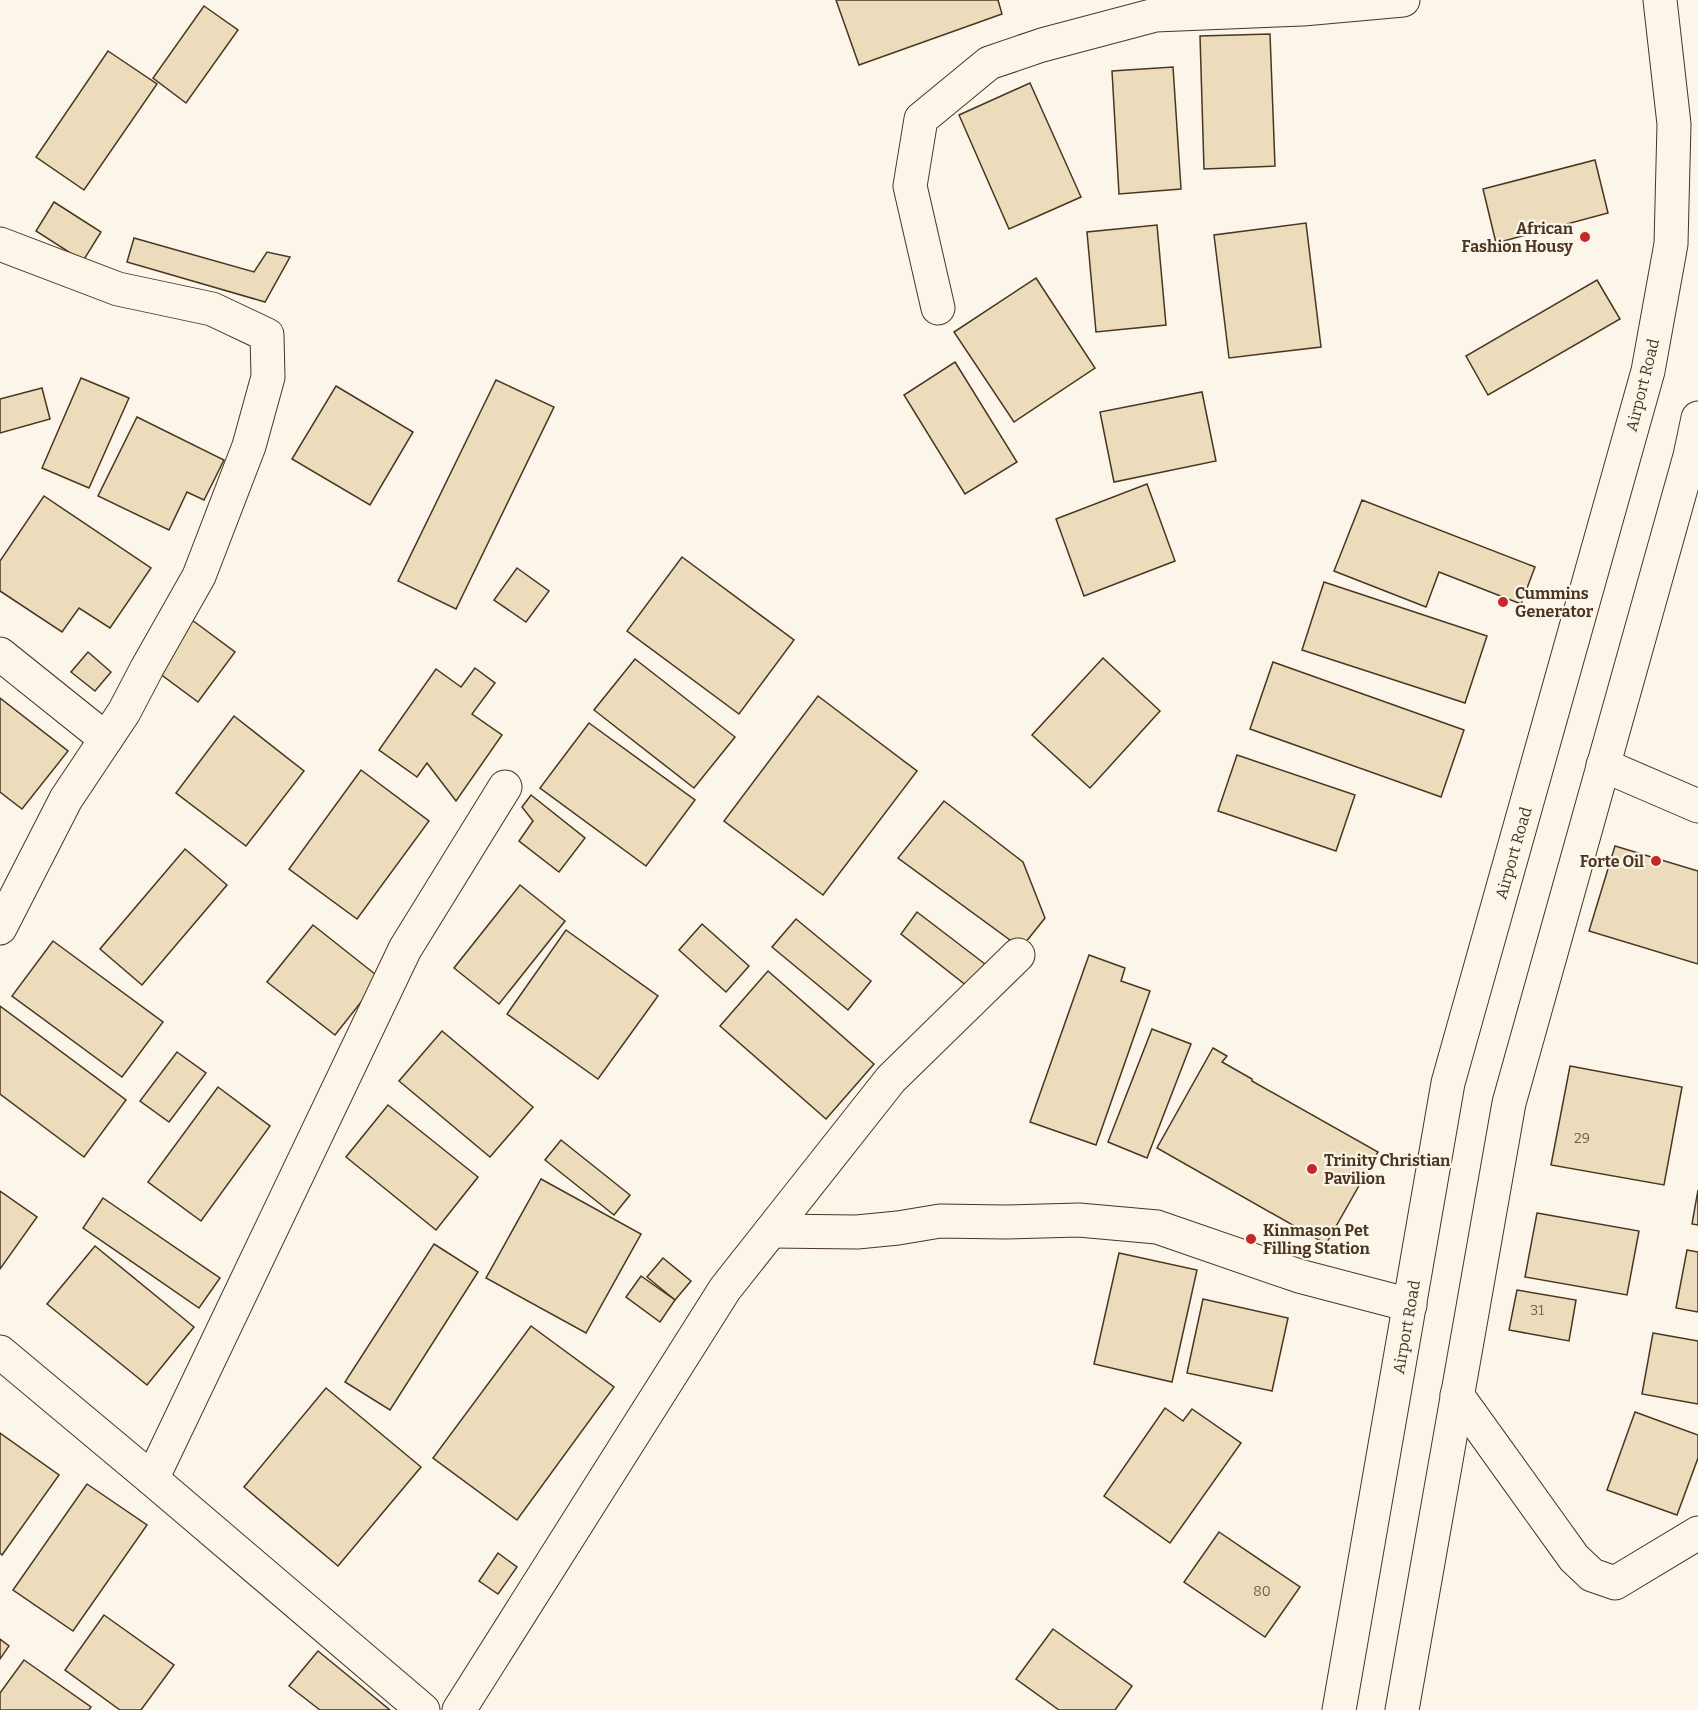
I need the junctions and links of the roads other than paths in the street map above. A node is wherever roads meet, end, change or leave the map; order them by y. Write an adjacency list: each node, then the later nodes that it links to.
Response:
1 (1403, 0): 4 (street)
2 (1660, 0): 14 (street, Airport Road)
3 (0, 244): 7 (street)
4 (938, 308)
5 (1698, 418): 8 (street)
6 (0, 654): 7 (street)
7 (106, 740): 11 (street)
8 (1604, 765): 10 (street); 16 (street)
9 (505, 787): 17 (street)
10 (1698, 806)
11 (0, 928)
12 (1018, 955): 13 (street)
13 (771, 1231): 14 (street); 20 (street)
14 (1410, 1305): 21 (street, Airport Road)
15 (0, 1352): 17 (street)
16 (1457, 1395): 18 (street); 22 (street)
17 (152, 1479): 19 (street)
18 (1698, 1533)
19 (423, 1710)
20 (459, 1710)
21 (1339, 1710)
22 (1402, 1710)

